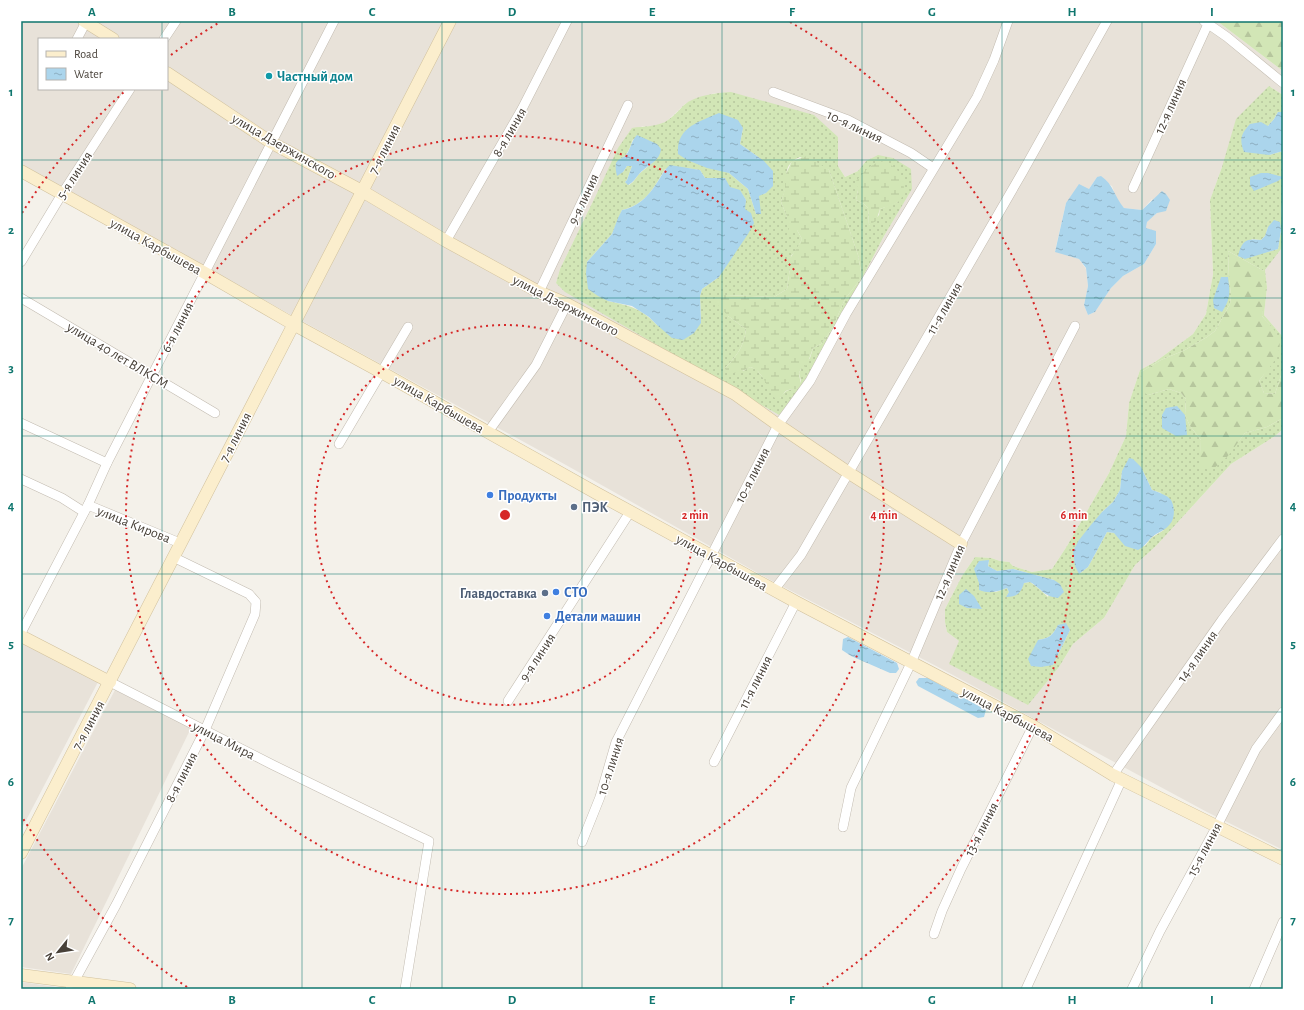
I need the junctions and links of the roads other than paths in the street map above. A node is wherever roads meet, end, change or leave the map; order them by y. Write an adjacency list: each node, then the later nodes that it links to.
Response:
1 (176, 21): 11 (street)
2 (334, 21): 17 (street, 6-я линия)
3 (450, 21): 21 (main road, 7-я линия)
4 (567, 21): 23 (street, 8-я линия)
5 (1008, 21): 18 (street, 10-я линия)
6 (1107, 21): 40 (street, 11-я линия)
7 (85, 22): 9 (street); 10 (main road)
8 (1206, 22): 13 (street); 20 (street, 12-я линия)
9 (77, 38)
10 (111, 38)
11 (165, 38)
12 (168, 74): 17 (main road, улица Дзержинского)
13 (1283, 84)
14 (129, 90): 22 (street, 5-я линия)
15 (773, 92): 18 (street, 10-я линия)
16 (628, 105): 26 (street, 9-я линия)
17 (272, 143): 21 (main road, улица Дзержинского); 25 (street, 6-я линия)
18 (933, 168): 36 (street, 10-я линия)
19 (21, 171): 22 (main road, улица Карбышева)
20 (1133, 188)
21 (362, 191): 23 (main road, улица Дзержинского); 29 (main road, 7-я линия)
22 (62, 194): 24 (street, 5-я линия); 25 (main road, улица Карбышева)
23 (446, 241): 26 (main road, улица Дзержинского)
24 (21, 262)
25 (205, 273): 29 (main road, улица Карбышева); 33 (street, 6-я линия)
26 (539, 292): 28 (main road, улица Дзержинского)
27 (21, 298): 33 (street, улица 40 лет ВЛКСМ)
28 (566, 304): 36 (main road, улица Дзержинского); 37 (street)
29 (293, 324): 32 (main road, улица Карбышева); 45 (main road, 7-я линия)
30 (1075, 326): 46 (street, 12-я линия)
31 (408, 327): 32 (street)
32 (381, 372): 37 (main road, улица Карбышева); 38 (street)
33 (152, 375): 34 (street, улица 40 лет ВЛКСМ); 39 (street, 6-я линия)
34 (215, 412)
35 (21, 423): 39 (street)
36 (778, 425): 40 (main road, улица Дзержинского); 47 (street, 10-я линия)
37 (488, 432): 43 (main road, улица Карбышева)
38 (339, 444)
39 (107, 462): 42 (street, 6-я линия)
40 (849, 473): 46 (main road, улица Дзержинского); 49 (street, 11-я линия)
41 (21, 479): 42 (street, улица Кирова)
42 (86, 508): 45 (street, улица Кирова); 51 (street, 6-я линия)
43 (630, 512): 47 (main road, улица Карбышева); 55 (street, 9-я линия)
44 (1283, 539): 60 (street, 14-я линия)
45 (180, 542): 48 (main road, 7-я линия)
46 (961, 544): 53 (street, 12-я линия)
47 (710, 555): 49 (main road, улица Карбышева); 63 (street, 10-я линия)
48 (173, 557): 54 (main road, 7-я линия); 58 (street, 8-я линия)
49 (774, 590): 50 (main road, улица Карбышева)
50 (796, 602): 53 (main road, улица Карбышева); 59 (street, 11-я линия)
51 (21, 633)
52 (21, 636): 54 (main road, улица Мира)
53 (911, 663): 57 (main road, улица Карбышева); 62 (street, 12-я линия)
54 (110, 682): 58 (street, улица Мира); 64 (main road, 7-я линия)
55 (508, 701)
56 (1283, 712): 61 (street, 15-я линия)
57 (1033, 726): 60 (main road, улица Карбышева); 67 (street, 13-я линия)
58 (205, 730): 69 (street, 8-я линия); 71 (street, улица Мира)
59 (714, 762)
60 (1118, 777): 61 (main road, улица Карбышева); 72 (street, 14-я линия)
61 (1217, 826): 65 (main road, улица Карбышева); 73 (street, 15-я линия)
62 (843, 827)
63 (582, 842)
64 (21, 853)
65 (1283, 859)
66 (1283, 922): 74 (street)
67 (934, 934)
68 (21, 975): 69 (main road)
69 (72, 986): 70 (main road)
70 (130, 989)
71 (405, 989)
72 (1026, 989)
73 (1132, 989)
74 (1254, 989)

